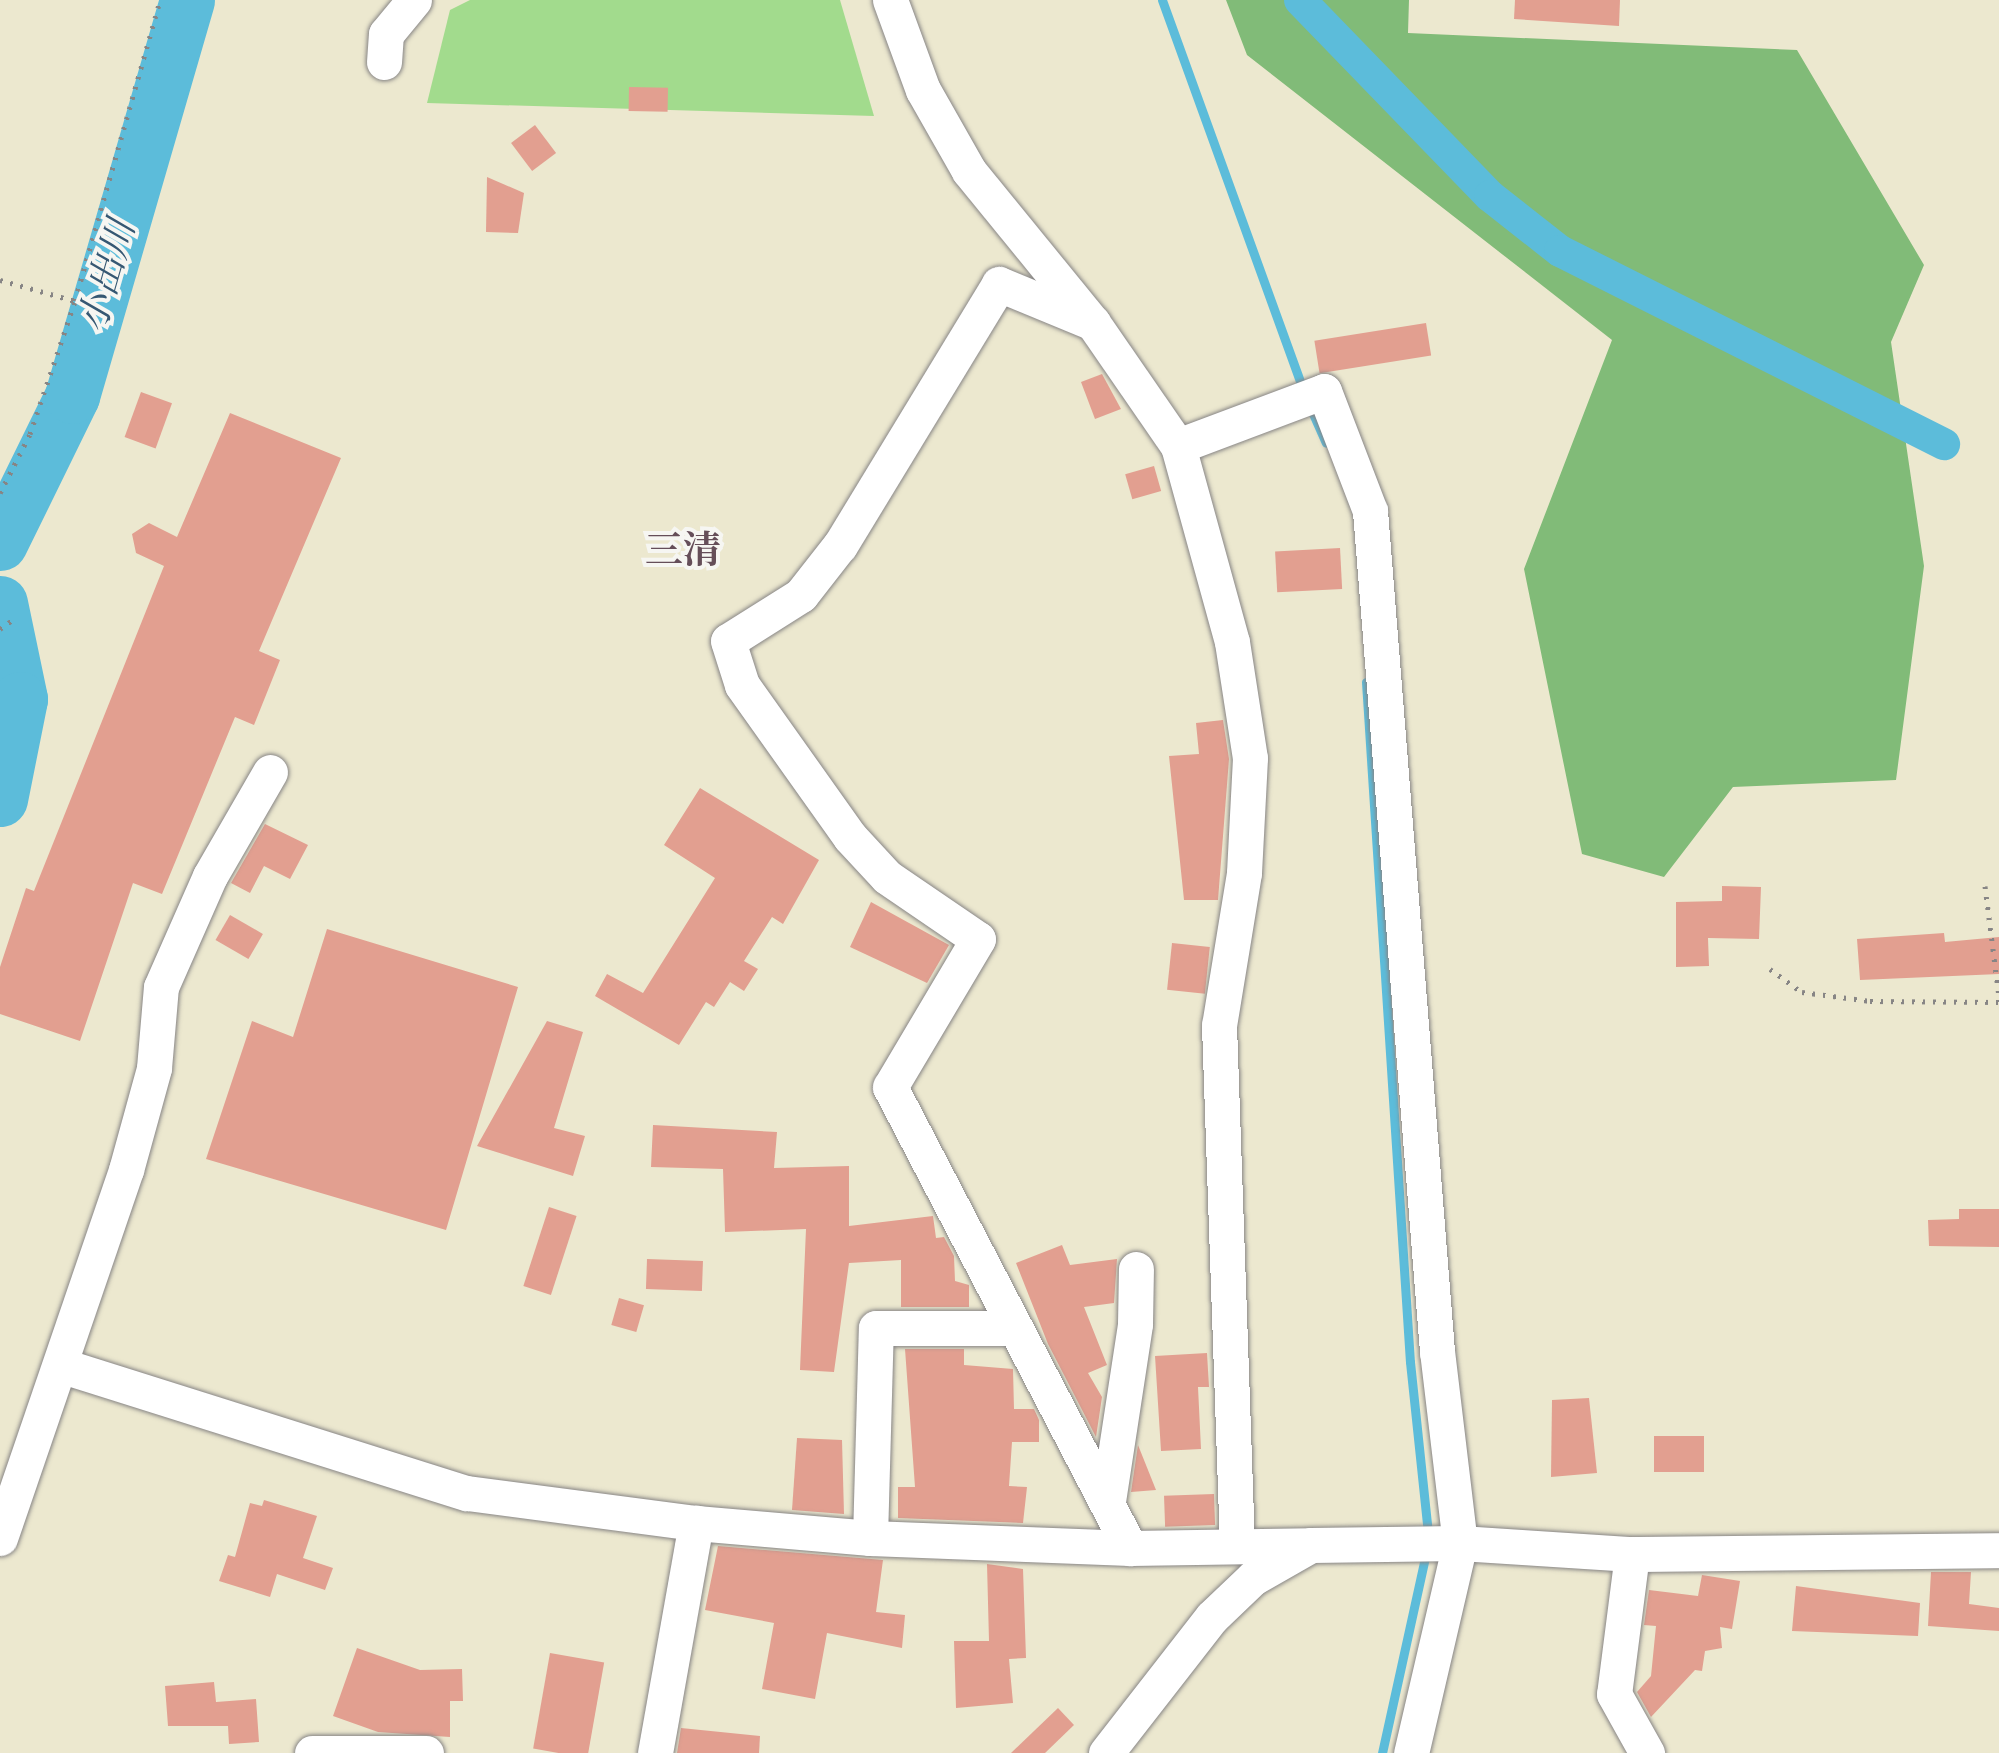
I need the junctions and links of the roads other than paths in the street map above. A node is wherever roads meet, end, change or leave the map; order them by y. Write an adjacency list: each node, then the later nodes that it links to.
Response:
1 (414, 0): 3 (street)
2 (890, 0): 4 (street)
3 (384, 62)
4 (1092, 323): 5 (street); 8 (street)
5 (1178, 446): 14 (street); 16 (street)
6 (270, 772): 9 (street)
7 (1136, 1269): 10 (street)
8 (1014, 1328): 10 (street); 13 (street)
9 (62, 1366): 11 (street); 12 (street)
10 (1108, 1501): 17 (street)
11 (696, 1523): 13 (street); 22 (street)
12 (0, 1538)
13 (870, 1538): 17 (street)
14 (1438, 1543): 15 (street); 19 (street); 24 (street)
15 (1311, 1545): 16 (street); 23 (street)
16 (1238, 1546): 17 (street)
17 (1130, 1548)
18 (1999, 1550): 19 (street)
19 (1632, 1554): 25 (street)
20 (312, 1753): 21 (street)
21 (426, 1753)
22 (655, 1753)
23 (1106, 1753)
24 (1411, 1753)
25 (1647, 1753)

